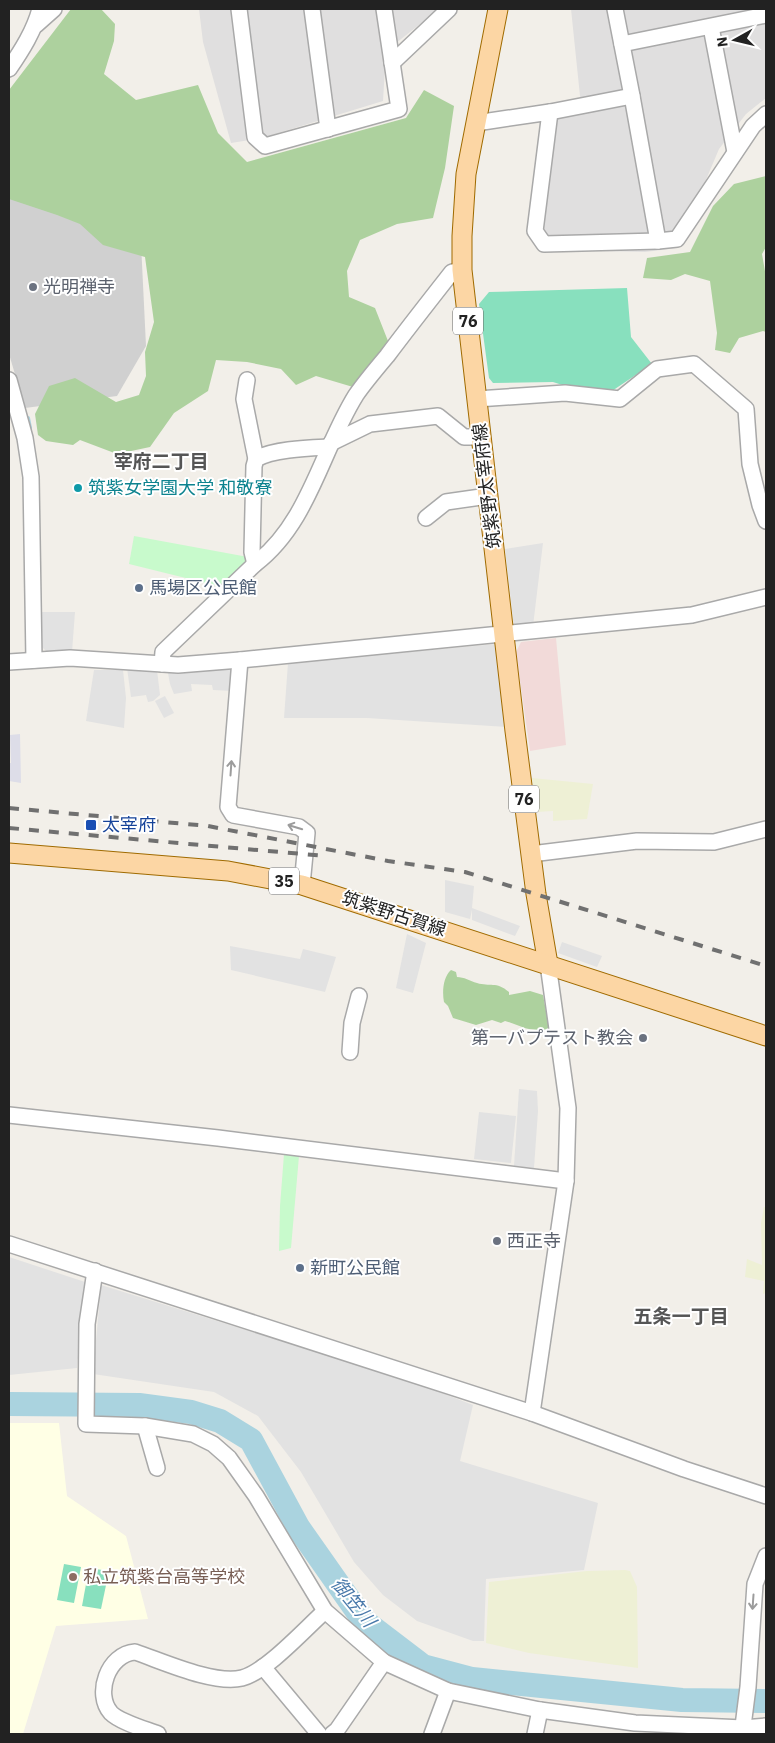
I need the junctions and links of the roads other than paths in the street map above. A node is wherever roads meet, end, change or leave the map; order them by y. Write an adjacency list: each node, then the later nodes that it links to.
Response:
1 (40, 9): 10 (street)
2 (54, 9): 10 (street)
3 (239, 9): 19 (street)
4 (312, 9): 19 (street)
5 (384, 9): 13 (street)
6 (449, 9): 13 (street)
7 (500, 9): 18 (main road, 筑紫野太宰府線 / 76)
8 (615, 9): 12 (street)
9 (766, 15): 11 (street)
10 (36, 25): 14 (street)
11 (711, 27): 12 (street); 20 (street)
12 (622, 44): 15 (street)
13 (392, 63): 19 (street)
14 (9, 69)
15 (632, 96): 16 (street); 21 (street)
16 (550, 112): 18 (street); 21 (street)
17 (766, 114): 20 (street)
18 (476, 123): 22 (main road, 筑紫野太宰府線 / 76)
19 (328, 129)
20 (735, 152): 21 (street)
21 (658, 241)
22 (462, 270): 25 (main road, 筑紫野太宰府線 / 76); 27 (street)
23 (9, 380): 35 (street)
24 (247, 380): 28 (street)
25 (477, 399): 26 (main road, 筑紫野太宰府線 / 76); 31 (street)
26 (481, 437): 27 (street); 29 (main road, 筑紫野太宰府線 / 76)
27 (330, 445): 28 (street); 32 (street)
28 (256, 458): 32 (street)
29 (488, 496): 30 (street); 34 (main road, 筑紫野太宰府線 / 76)
30 (426, 518)
31 (766, 521)
32 (255, 564): 38 (street)
33 (766, 597): 34 (street)
34 (505, 634): 36 (street); 41 (main road, 筑紫野太宰府線 / 76)
35 (34, 660): 37 (street); 38 (street)
36 (240, 660): 38 (street); 42 (street, one-way to 36)
37 (9, 662)
38 (162, 664)
39 (766, 829): 41 (street)
40 (9, 853): 42 (main road, 筑紫野古賀線 / 35)
41 (531, 854): 43 (main road, 筑紫野太宰府線 / 76)
42 (302, 885): 43 (main road, 筑紫野古賀線 / 35)
43 (548, 964): 45 (main road, 筑紫野古賀線 / 35); 48 (street)
44 (359, 996): 46 (street)
45 (766, 1036)
46 (350, 1052)
47 (9, 1115): 48 (street)
48 (566, 1181): 51 (street)
49 (9, 1244): 50 (street)
50 (95, 1271): 51 (street); 52 (street)
51 (532, 1413): 54 (street)
52 (145, 1426): 53 (street); 56 (street)
53 (157, 1468)
54 (766, 1496)
55 (766, 1556): 62 (street, one-way to 62)
56 (325, 1611): 57 (street); 58 (street)
57 (384, 1662): 59 (street); 65 (street)
58 (263, 1668): 63 (street); 64 (street)
59 (448, 1691): 60 (street); 66 (street)
60 (540, 1710): 62 (street); 67 (street)
61 (766, 1726): 62 (street)
62 (743, 1728)
63 (158, 1734)
64 (319, 1734)
65 (332, 1734)
66 (432, 1734)
67 (535, 1734)

